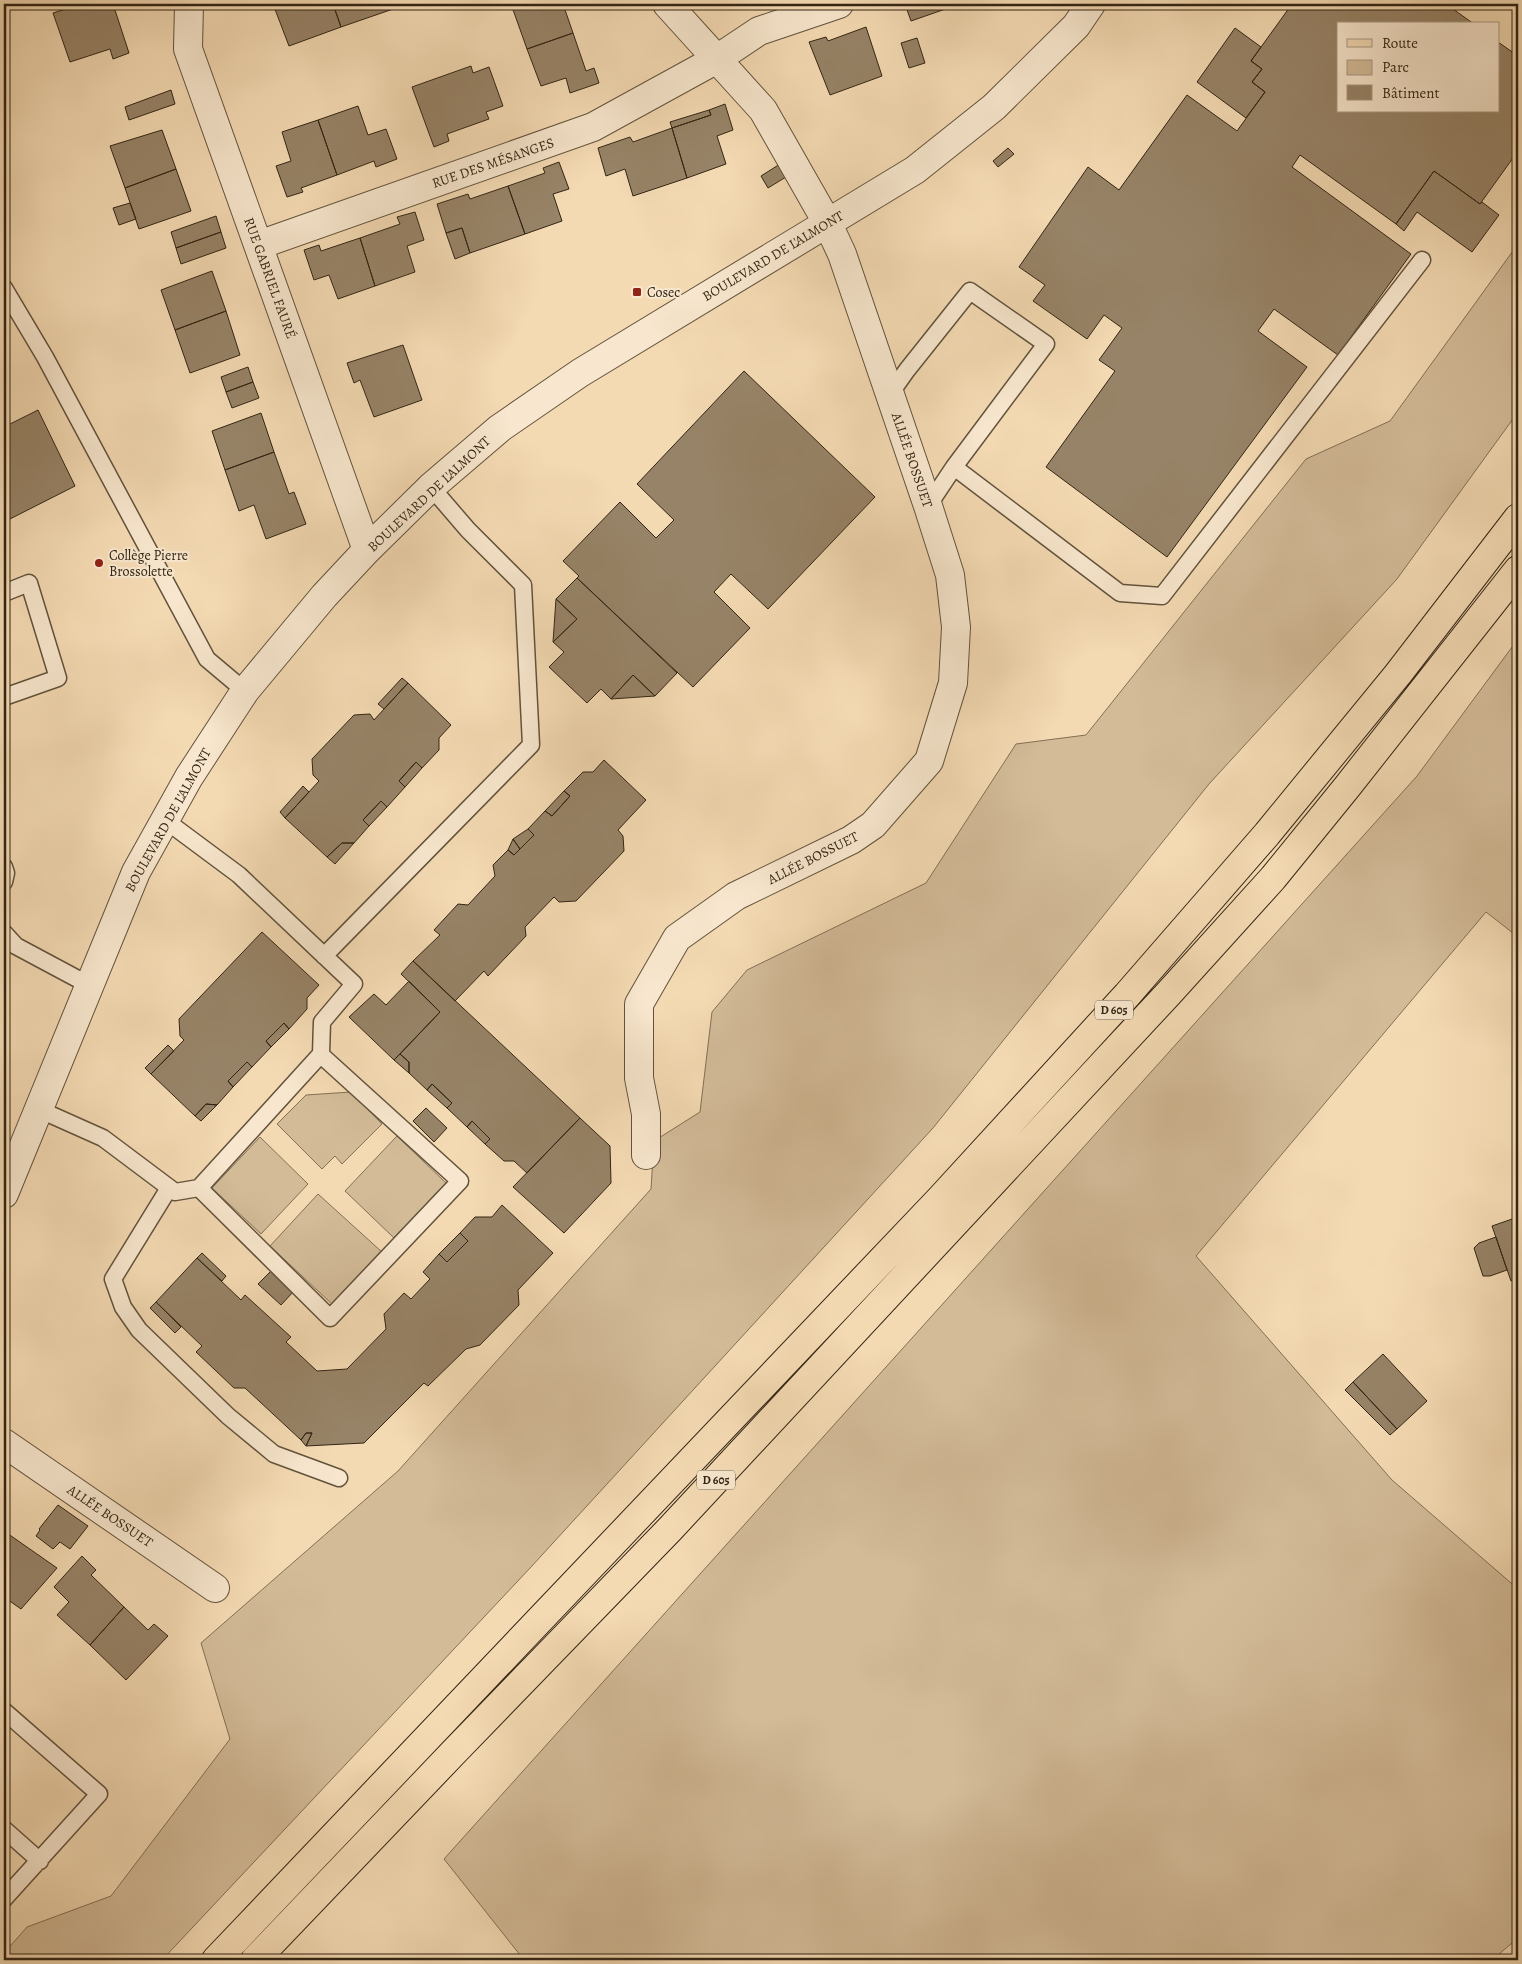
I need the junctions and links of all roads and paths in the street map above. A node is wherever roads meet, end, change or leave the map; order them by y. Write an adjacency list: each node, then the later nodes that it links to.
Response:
1 (190, 4): 7 (street, RUE GABRIEL FAURÉ)
2 (667, 4): 5 (street)
3 (839, 4): 5 (street, RUE DES MÉSANGES)
4 (1092, 4): 6 (street, BOULEVARD DE L'ALMONT)
5 (717, 58): 6 (street); 7 (street, RUE DES MÉSANGES)
6 (828, 224): 10 (street, ALLÉE BOSSUET); 12 (street, BOULEVARD DE L'ALMONT)
7 (259, 245): 15 (street, RUE GABRIEL FAURÉ)
8 (1422, 260): 11 (lane)
9 (4, 288): 18 (lane)
10 (890, 394): 11 (lane); 13 (street, ALLÉE BOSSUET)
11 (954, 467): 13 (lane)
12 (431, 487): 15 (street, BOULEVARD DE L'ALMONT); 24 (lane)
13 (928, 506): 28 (street, ALLÉE BOSSUET)
14 (1518, 518): 39 (main road, D 605)
15 (367, 550): 18 (street, BOULEVARD DE L'ALMONT)
16 (1518, 570): 40 (main road, D 605)
17 (4, 593): 19 (lane)
18 (245, 691): 20 (street, BOULEVARD DE L'ALMONT)
19 (4, 697)
20 (165, 820): 24 (lane); 25 (street, BOULEVARD DE L'ALMONT)
21 (4, 866): 22 (lane)
22 (4, 882)
23 (4, 933): 25 (lane)
24 (324, 956): 26 (lane)
25 (89, 985): 27 (street, BOULEVARD DE L'ALMONT)
26 (320, 1056): 30 (lane); 30 (lane)
27 (38, 1109): 29 (lane); 31 (street, BOULEVARD DE L'ALMONT)
28 (646, 1155)
29 (170, 1188): 30 (lane); 33 (lane)
30 (199, 1188)
31 (4, 1194)
32 (4, 1444): 34 (street, ALLÉE BOSSUET)
33 (339, 1478)
34 (216, 1588)
35 (4, 1710): 37 (lane)
36 (4, 1828): 37 (lane)
37 (40, 1860): 38 (lane)
38 (4, 1900)
39 (216, 1960)
40 (255, 1960)

